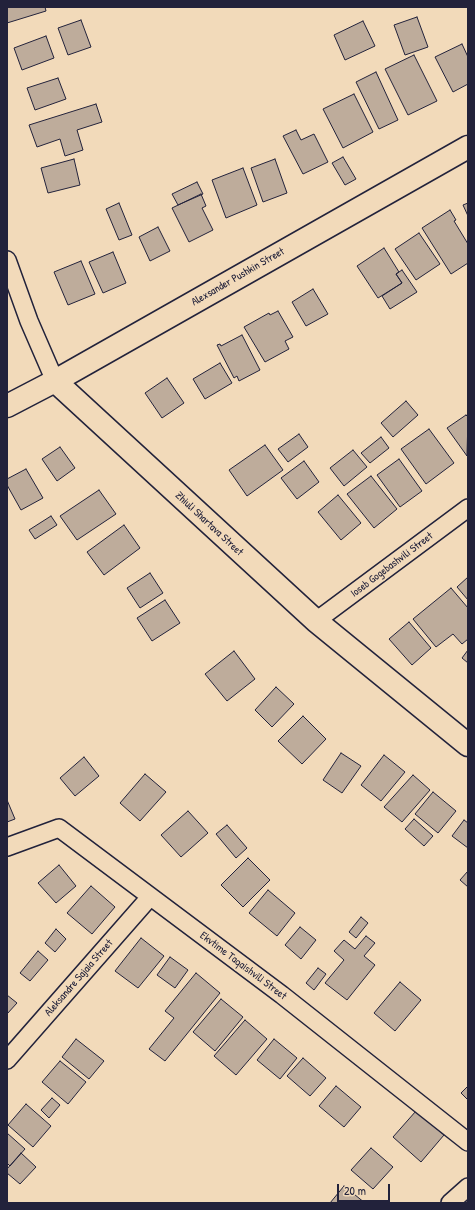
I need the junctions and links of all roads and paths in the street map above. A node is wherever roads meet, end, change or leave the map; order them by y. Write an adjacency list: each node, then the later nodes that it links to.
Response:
1 (468, 147): 3 (street, Alexsander Pushkin Street)
2 (7, 260): 3 (street, Zhiuli Shartava Street)
3 (55, 381): 4 (street, Alexsander Pushkin Street); 6 (street, Zhiuli Shartava Street)
4 (7, 406)
5 (468, 508): 6 (street, Ioseb Gogebashvili Street)
6 (316, 622): 7 (street, Zhiuli Shartava Street)
7 (468, 745)
8 (7, 847): 9 (street, Ekvtime Taqaishvili Street)
9 (150, 897): 10 (street, Aleksandre Sajaia Street); 11 (street, Ekvtime Taqaishvili Street)
10 (7, 1060)
11 (468, 1142)
12 (468, 1187): 13 (street)
13 (450, 1203)

